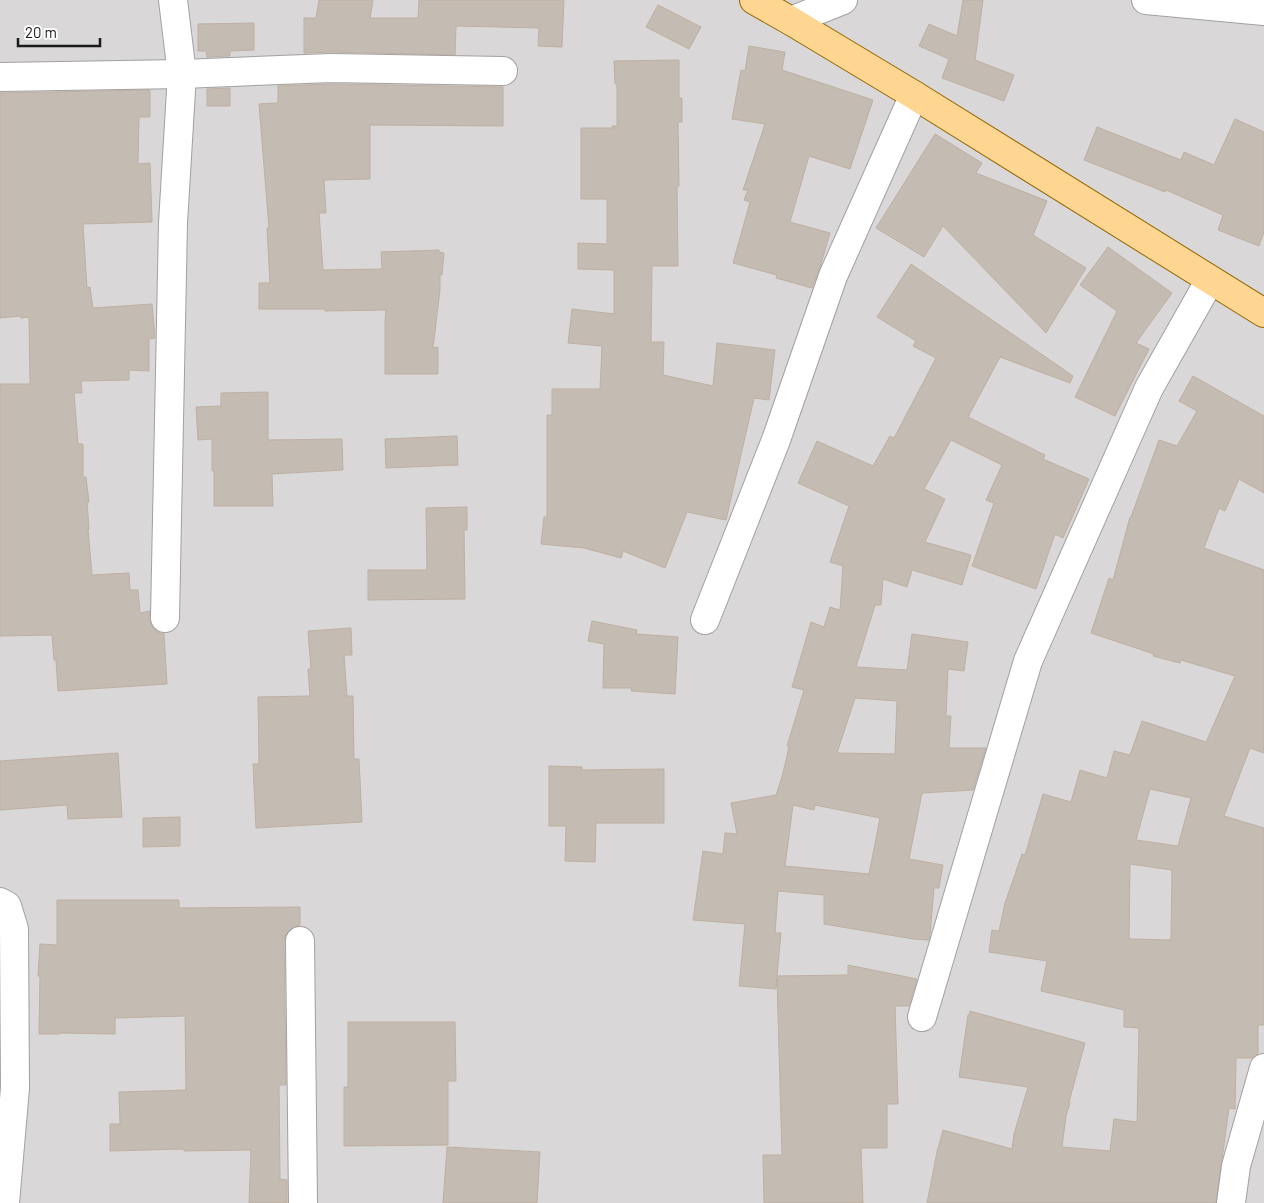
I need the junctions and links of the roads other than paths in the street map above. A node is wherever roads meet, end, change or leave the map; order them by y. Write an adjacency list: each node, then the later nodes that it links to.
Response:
1 (173, 0): 8 (street)
2 (754, 0): 6 (main road)
3 (843, 0): 6 (street)
4 (1146, 0): 5 (street)
5 (1264, 11)
6 (791, 21): 10 (main road)
7 (503, 71): 8 (street)
8 (182, 74): 9 (street); 13 (street)
9 (0, 77)
10 (914, 95): 11 (main road); 14 (street)
11 (1210, 280): 12 (main road); 17 (street)
12 (1264, 313)
13 (165, 618)
14 (705, 620)
15 (0, 902): 19 (street)
16 (300, 942): 20 (street)
17 (922, 1017)
18 (1264, 1068): 21 (street)
19 (5, 1203)
20 (303, 1203)
21 (1231, 1203)

